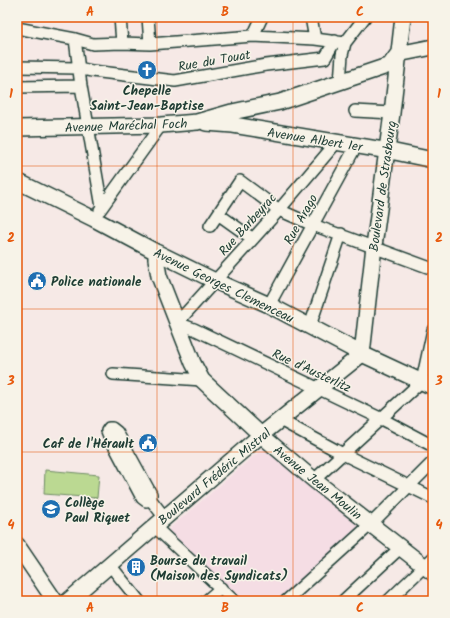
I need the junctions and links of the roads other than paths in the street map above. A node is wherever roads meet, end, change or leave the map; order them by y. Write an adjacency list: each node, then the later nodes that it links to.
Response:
1 (120, 17): 12 (street)
2 (148, 17): 13 (street)
3 (262, 17): 8 (street)
4 (311, 17): 9 (street)
5 (365, 17): 11 (street)
6 (403, 17): 15 (main road, Boulevard de Strasbourg)
7 (17, 28): 10 (street)
8 (253, 36): 9 (street); 13 (street)
9 (315, 38): 11 (street)
10 (75, 39): 12 (street); 17 (street)
11 (340, 42): 17 (street, Rue du Touat); 18 (street)
12 (122, 43): 13 (street)
13 (150, 44)
14 (433, 47): 15 (main road)
15 (398, 54): 18 (main road, Avenue Maréchal Foch); 23 (main road, Boulevard de Strasbourg)
16 (17, 67): 17 (street, Rue du Touat)
17 (78, 68): 19 (street)
18 (340, 82): 21 (main road, Avenue Maréchal Foch)
19 (80, 86): 20 (street); 26 (street)
20 (17, 87)
21 (280, 102): 24 (main road, Avenue Maréchal Foch); 28 (main road, Avenue Maréchal Foch)
22 (355, 111): 23 (street)
23 (392, 113): 31 (main road, Boulevard de Strasbourg)
24 (197, 122): 25 (main road, Avenue Maréchal Foch); 28 (main road, Avenue Albert 1er)
25 (161, 125): 26 (main road, Avenue Maréchal Foch); 35 (street)
26 (88, 127): 27 (main road, Avenue Maréchal Foch); 35 (street)
27 (17, 128)
28 (269, 132): 29 (main road, Avenue Albert 1er)
29 (336, 143): 30 (main road, Avenue Albert 1er); 34 (street, Rue Barbeyrac)
30 (356, 146): 31 (main road, Avenue Albert 1er); 37 (street, Rue Arago)
31 (387, 151): 32 (main road, Avenue Albert 1er); 41 (main road, Boulevard de Strasbourg)
32 (433, 160)
33 (17, 181): 35 (main road, Avenue Georges Clemenceau)
34 (279, 210): 36 (street); 37 (street); 40 (street, Rue Barbeyrac)
35 (98, 213): 42 (main road, Avenue Georges Clemenceau)
36 (218, 214): 38 (street); 40 (street)
37 (313, 225): 39 (street); 45 (street, Rue Arago)
38 (210, 226)
39 (341, 234): 41 (street); 47 (street)
40 (253, 238): 44 (street, Rue Barbeyrac)
41 (374, 246): 43 (street); 49 (main road, Boulevard de Strasbourg)
42 (156, 252): 44 (main road, Avenue Georges Clemenceau); 46 (main road, Avenue Jean Moulin)
43 (433, 269)
44 (215, 281): 45 (main road, Avenue Georges Clemenceau); 46 (street, Rue Barbeyrac)
45 (269, 305): 47 (main road, Avenue Georges Clemenceau)
46 (177, 323): 51 (main road, Avenue Jean Moulin); 53 (street, Rue d'Austerlitz)
47 (310, 326): 49 (main road, Avenue Georges Clemenceau)
48 (433, 330): 52 (street)
49 (362, 354): 52 (main road, Avenue Georges Clemenceau); 53 (main road, Boulevard Frédéric Mistral)
50 (113, 374): 51 (street)
51 (202, 380): 56 (main road, Avenue Jean Moulin)
52 (427, 384): 54 (street)
53 (319, 389): 54 (street, Rue d'Austerlitz); 55 (main road, Boulevard Frédéric Mistral)
54 (382, 419): 57 (street, Rue d'Austerlitz); 58 (street)
55 (280, 420): 56 (main road, Boulevard Frédéric Mistral); 58 (street)
56 (262, 435): 60 (main road, Avenue Jean Moulin); 64 (main road, Boulevard Frédéric Mistral)
57 (433, 446)
58 (343, 454): 60 (street); 61 (street)
59 (433, 462): 61 (street)
60 (314, 480): 65 (main road, Avenue Jean Moulin)
61 (409, 486): 62 (street); 65 (street)
62 (433, 498)
63 (151, 500): 63 (street); 64 (street)
64 (160, 522): 68 (main road, Boulevard Frédéric Mistral); 70 (street)
65 (370, 524): 67 (main road, Avenue Jean Moulin); 76 (street)
66 (17, 545): 71 (main road)
67 (400, 548): 69 (main road, Avenue Jean Moulin); 77 (street)
68 (110, 565): 72 (main road, Boulevard Frédéric Mistral); 73 (street)
69 (430, 566): 78 (street)
70 (221, 588): 74 (street); 75 (street)
71 (55, 601)
72 (68, 601)
73 (140, 601)
74 (206, 601)
75 (234, 601)
76 (286, 601)
77 (343, 601)
78 (388, 601)

